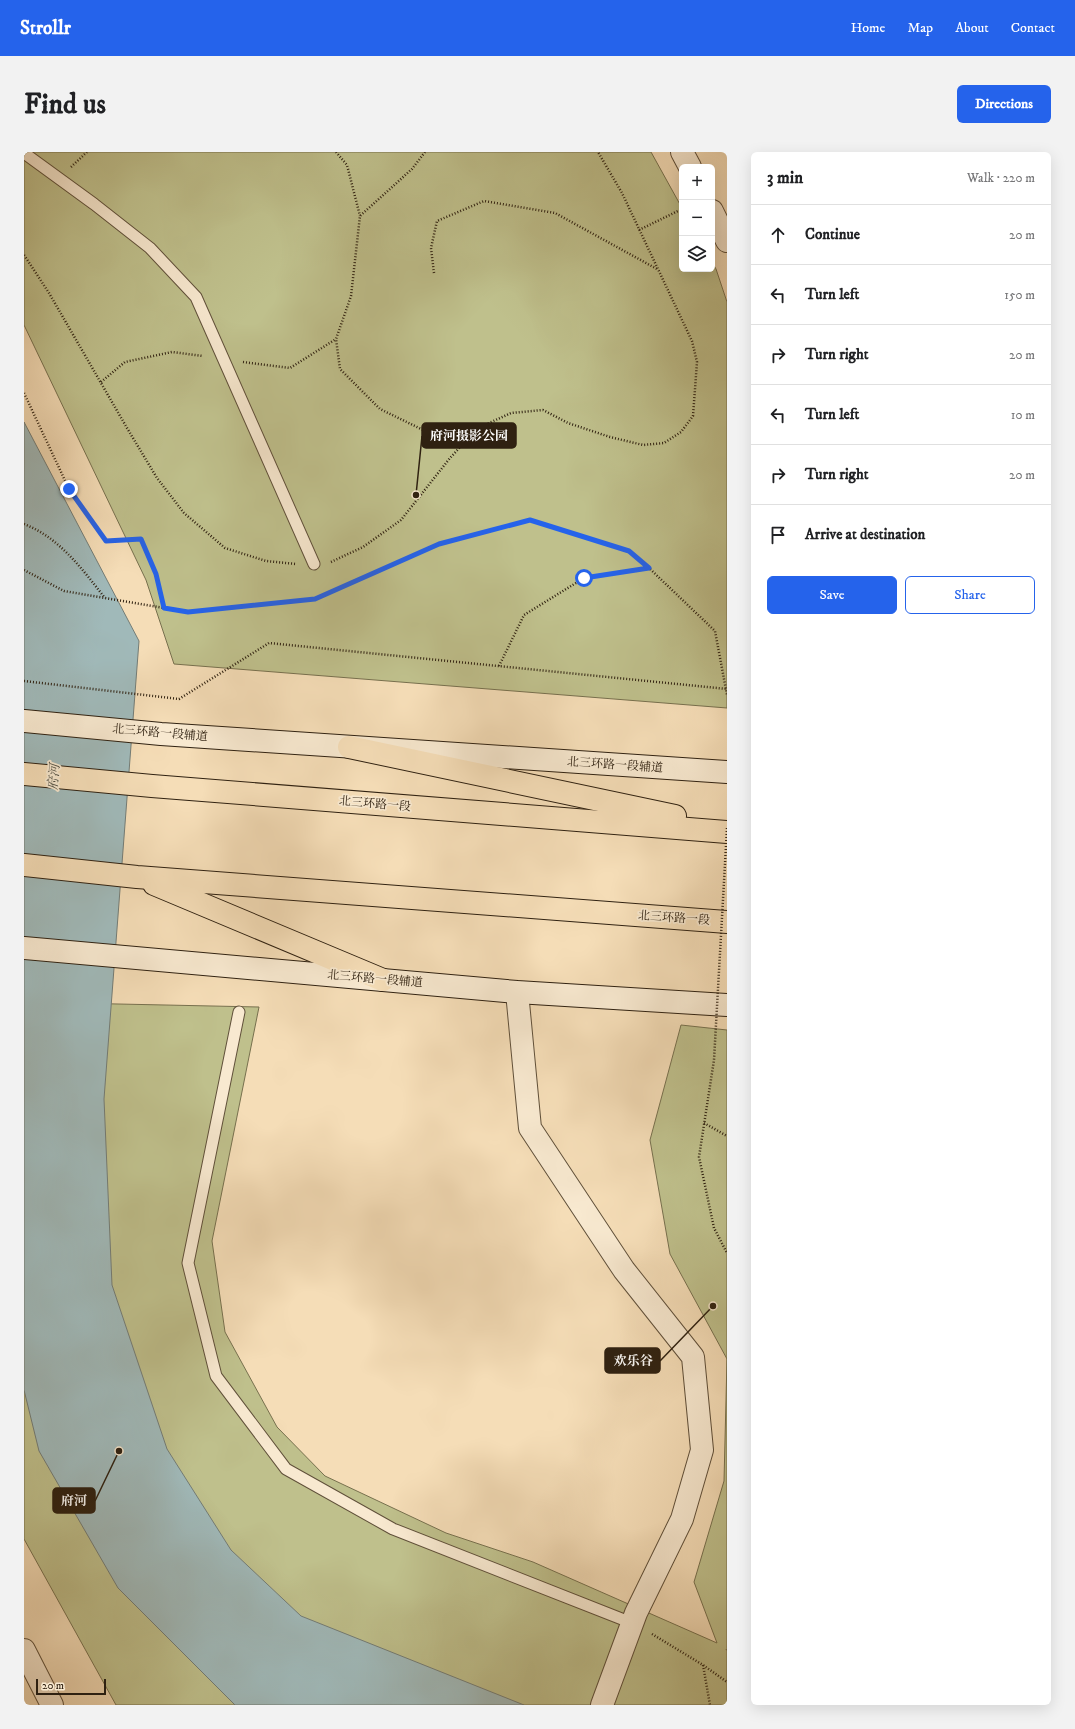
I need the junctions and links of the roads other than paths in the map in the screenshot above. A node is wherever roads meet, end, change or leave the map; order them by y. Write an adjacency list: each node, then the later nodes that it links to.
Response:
1 (682, 152): 3 (main road)
2 (24, 153): 6 (lane)
3 (688, 164)
4 (715, 217): 5 (main road)
5 (727, 241)
6 (314, 564)
7 (24, 722): 8 (main road, 北三环路一段辅道)
8 (349, 747): 9 (main road, 北三环路一段辅道); 11 (highway)
9 (727, 772)
10 (24, 774): 12 (highway, 北三环路一段)
11 (727, 828)
12 (727, 832)
13 (24, 865): 14 (highway, 北三环路一段)
14 (137, 877): 15 (highway, 北三环路一段); 17 (highway)
15 (727, 922)
16 (24, 948): 17 (main road, 北三环路一段辅道)
17 (383, 980): 18 (main road, 北三环路一段辅道)
18 (517, 992): 19 (main road, 北三环路一段辅道); 21 (main road)
19 (727, 1005)
20 (239, 1012): 21 (lane)
21 (632, 1622): 23 (main road)
22 (24, 1650): 24 (main road)
23 (606, 1695)
24 (52, 1705)

